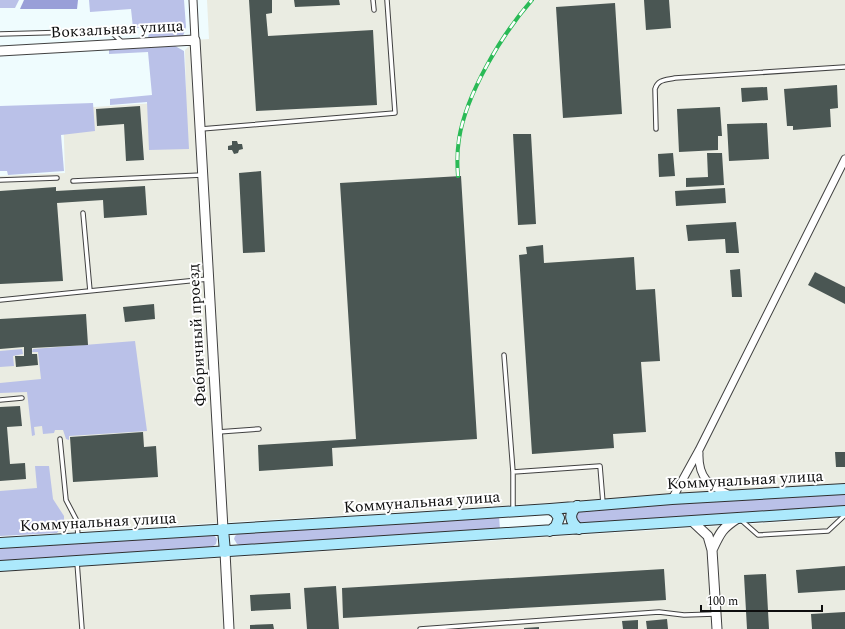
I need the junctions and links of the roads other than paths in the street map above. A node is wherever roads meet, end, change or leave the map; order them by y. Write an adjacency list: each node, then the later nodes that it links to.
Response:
1 (193, 0): 6 (street, Вокзальная улица)
2 (373, 0): 4 (lane)
3 (387, 0): 10 (lane)
4 (374, 10)
5 (0, 34): 7 (lane)
6 (195, 40): 7 (street, Вокзальная улица); 10 (street, Фабричный проезд)
7 (124, 44): 8 (street, Вокзальная улица)
8 (0, 51)
9 (845, 67): 11 (lane)
10 (200, 129): 13 (street, Фабричный проезд)
11 (656, 129)
12 (845, 159): 27 (street)
13 (203, 175): 16 (lane); 18 (street, Фабричный проезд)
14 (57, 178): 15 (lane)
15 (0, 180)
16 (73, 180)
17 (83, 213): 19 (lane)
18 (209, 279): 19 (lane); 25 (street, Фабричный проезд)
19 (90, 291): 20 (lane)
20 (0, 300)
21 (504, 355): 28 (lane)
22 (22, 398): 23 (lane)
23 (0, 400)
24 (259, 429): 25 (lane)
25 (218, 432): 40 (street, Фабричный проезд)
26 (60, 439): 43 (lane)
27 (699, 450): 30 (street); 31 (street)
28 (512, 472): 32 (lane); 35 (lane)
29 (845, 489): 30 (main road, Коммунальная улица)
30 (732, 496): 31 (main road, Коммунальная улица)
31 (672, 499): 32 (main road, Коммунальная улица)
32 (603, 504): 33 (main road, Коммунальная улица)
33 (577, 506): 34 (main road, Коммунальная улица); 41 (main road)
34 (550, 509): 35 (main road, Коммунальная улица); 42 (main road)
35 (513, 511): 40 (main road, Коммунальная улица)
36 (845, 511): 38 (main road)
37 (845, 515): 38 (lane)
38 (738, 518): 39 (main road); 45 (street)
39 (692, 521): 41 (main road); 45 (street)
40 (224, 529): 43 (main road, Коммунальная улица); 46 (main road, Фабричный проезд)
41 (579, 529): 42 (main road)
42 (550, 531): 46 (main road)
43 (78, 538): 44 (main road, Коммунальная улица)
44 (0, 543)
45 (712, 550): 49 (street)
46 (225, 552): 47 (main road); 51 (street, Фабричный проезд)
47 (76, 561): 48 (main road); 50 (lane)
48 (0, 566)
49 (716, 614): 52 (lane); 53 (street)
50 (82, 629)
51 (229, 629)
52 (420, 629)
53 (717, 629)

